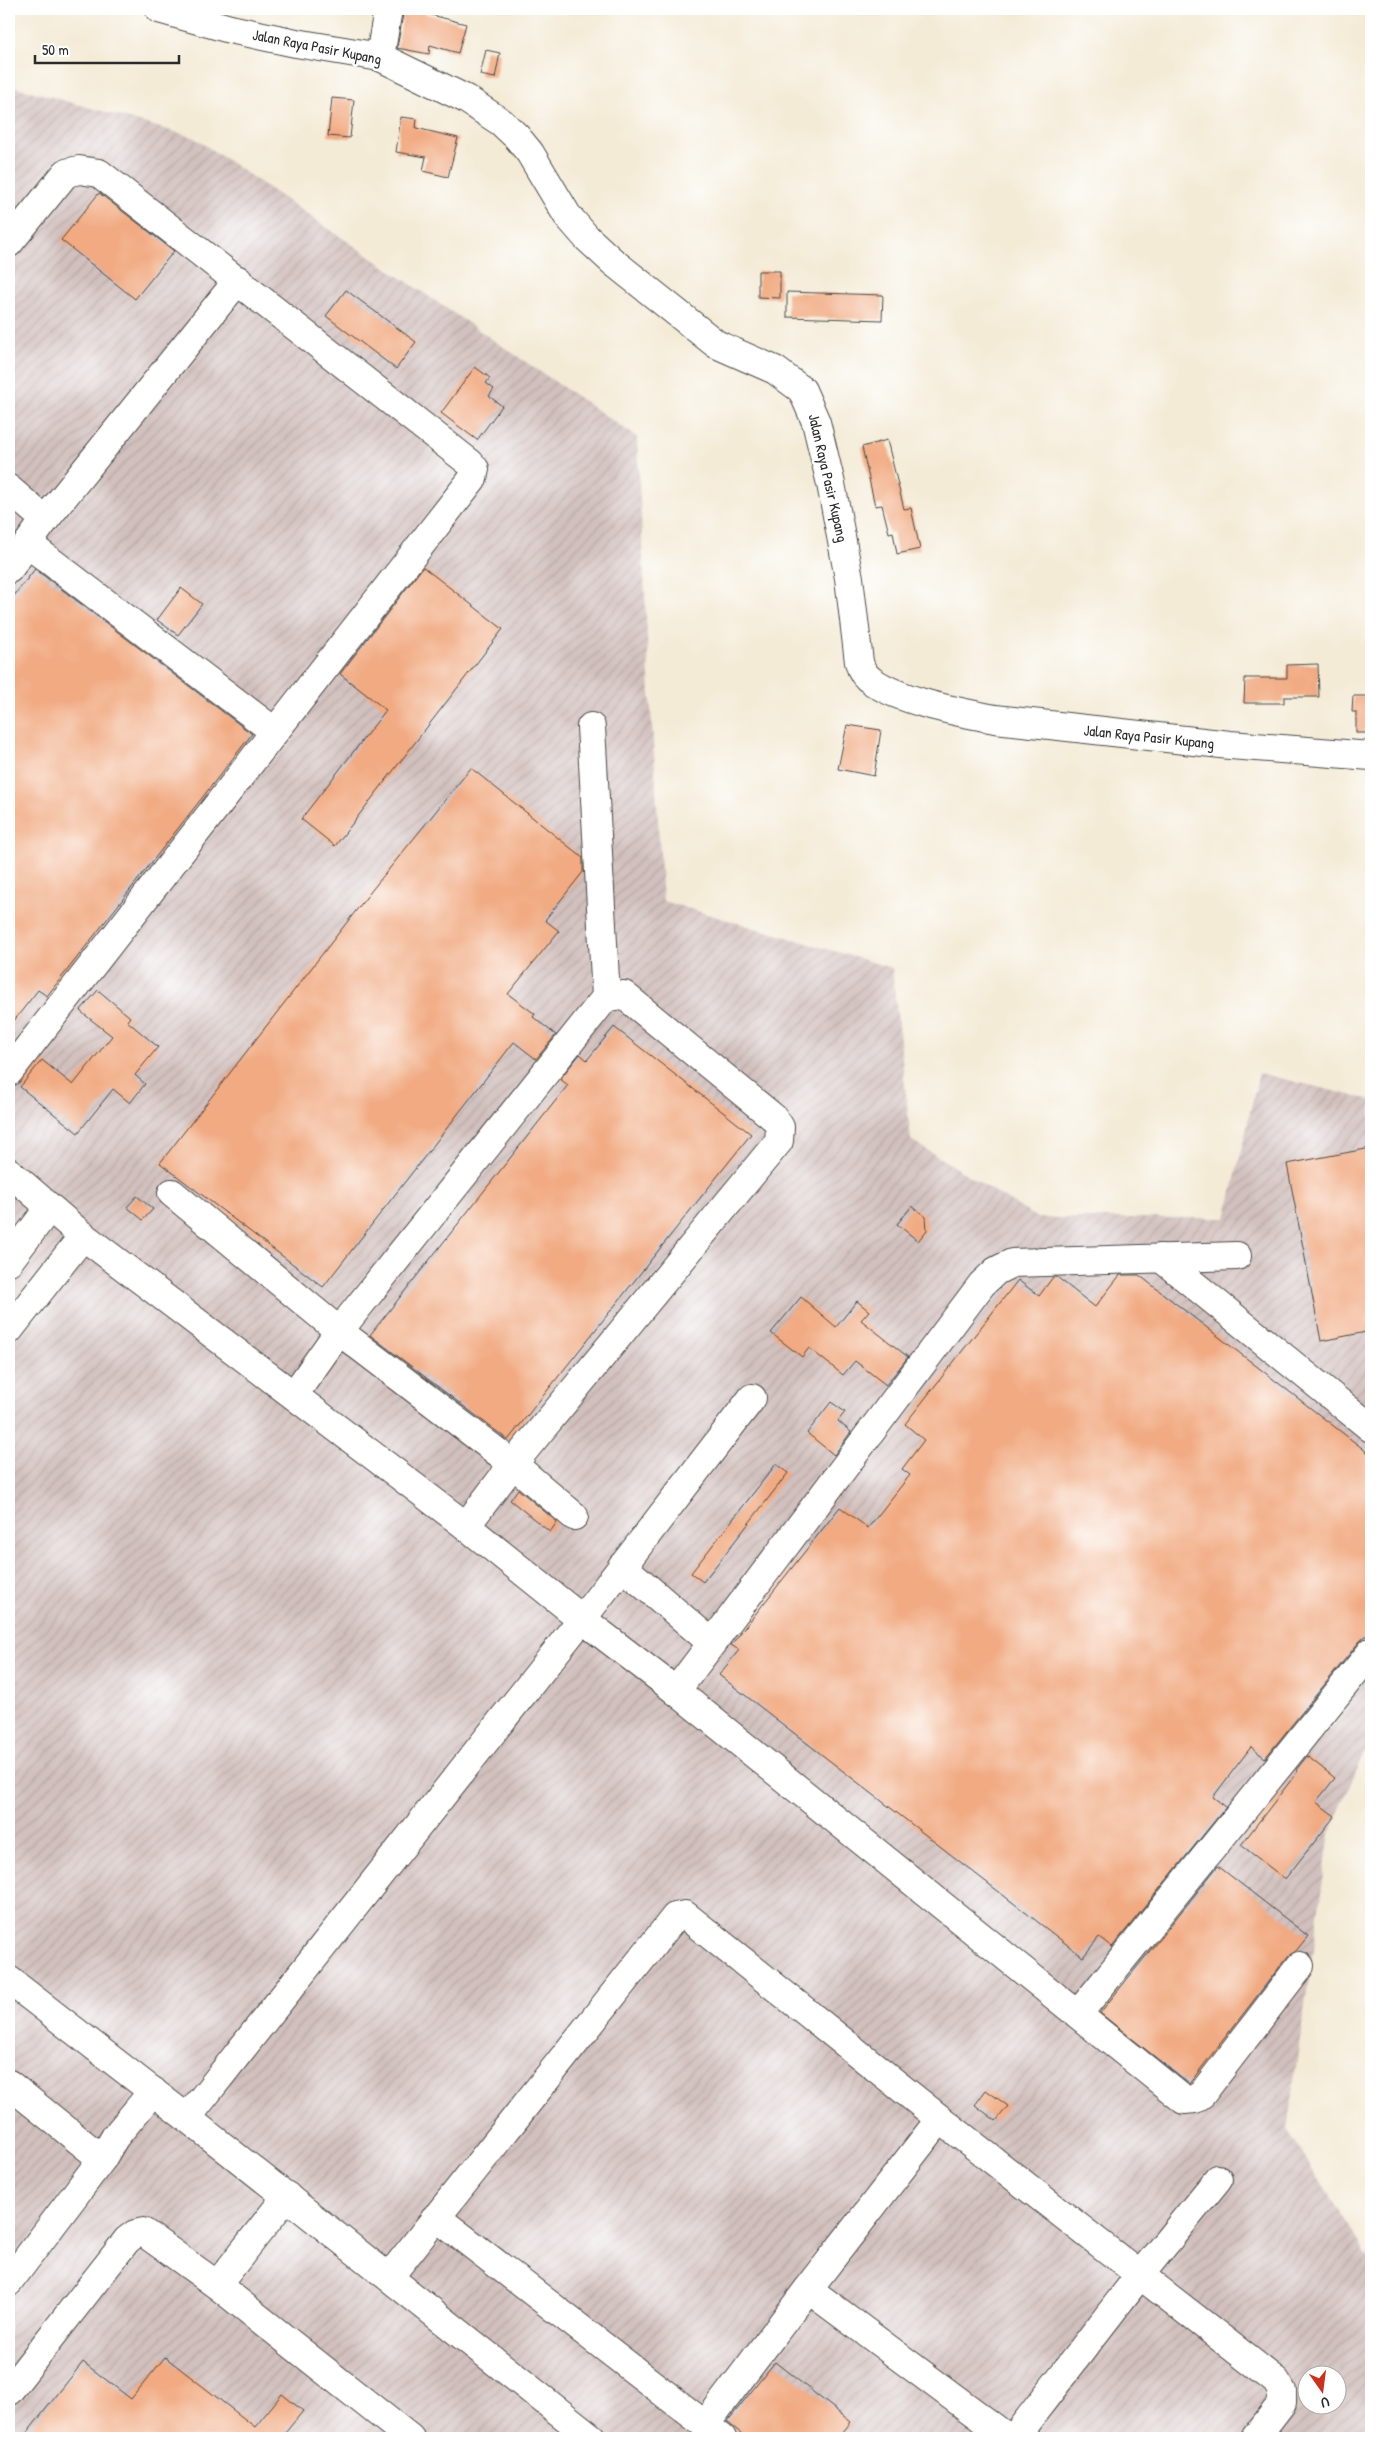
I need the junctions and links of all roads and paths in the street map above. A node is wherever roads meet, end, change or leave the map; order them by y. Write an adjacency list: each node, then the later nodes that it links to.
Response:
1 (159, 9): 3 (street, Jalan Raya Pasir Kupang)
2 (388, 9): 3 (street)
3 (380, 57): 12 (street, Jalan Raya Pasir Kupang)
4 (9, 243): 5 (street)
5 (238, 280): 7 (street); 11 (street)
6 (9, 489): 7 (street)
7 (45, 520): 8 (street)
8 (28, 544): 9 (street); 11 (street)
9 (9, 569)
10 (591, 728): 13 (street)
11 (274, 731): 14 (street)
12 (1371, 756)
13 (606, 997): 23 (street); 27 (street)
14 (9, 1072)
15 (9, 1172): 17 (street)
16 (172, 1192): 23 (street)
17 (49, 1208): 18 (street); 21 (street)
18 (83, 1236): 22 (street); 24 (street)
19 (1238, 1256): 20 (street)
20 (1161, 1258): 26 (street); 32 (street)
21 (9, 1261)
22 (9, 1330)
23 (339, 1331): 24 (street); 27 (street)
24 (294, 1395): 29 (street)
25 (752, 1398): 30 (street)
26 (1371, 1428)
27 (513, 1464): 28 (street); 29 (street)
28 (574, 1516)
29 (466, 1526): 31 (street)
30 (622, 1566): 31 (street); 32 (street)
31 (582, 1619): 34 (street); 40 (street)
32 (712, 1643): 34 (street)
33 (1371, 1652): 37 (street)
34 (676, 1691): 37 (street)
35 (1300, 1966): 37 (street)
36 (9, 1980): 39 (street)
37 (1078, 2014)
38 (9, 2084): 42 (street)
39 (153, 2091): 40 (street); 42 (street)
40 (187, 2118): 44 (street)
41 (940, 2119): 45 (street); 46 (street); 50 (street)
42 (102, 2158): 48 (street)
43 (1218, 2179): 46 (street)
44 (286, 2196): 47 (street); 49 (street)
45 (436, 2217): 47 (street); 52 (street)
46 (1139, 2276): 56 (street); 57 (street)
47 (389, 2278): 54 (street)
48 (9, 2282)
49 (217, 2285): 51 (street); 53 (street)
50 (808, 2289): 52 (street); 55 (street)
51 (9, 2391)
52 (714, 2432)
53 (410, 2438)
54 (592, 2438)
55 (1008, 2438)
56 (1014, 2438)
57 (1255, 2438)

